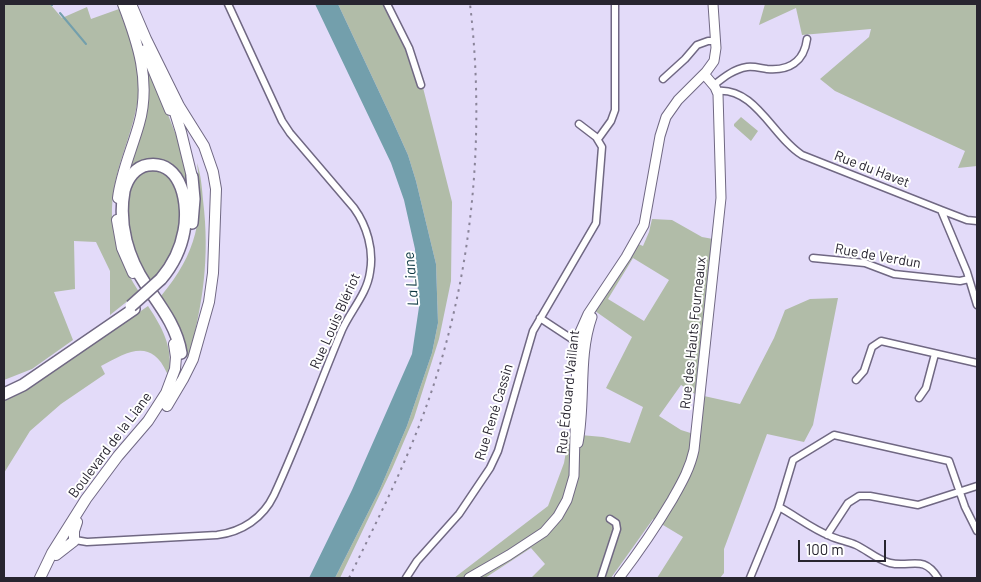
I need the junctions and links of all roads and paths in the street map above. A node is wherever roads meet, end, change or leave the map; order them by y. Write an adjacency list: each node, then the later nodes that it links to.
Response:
1 (124, 4): 16 (main road, Boulevard de la Liane); 41 (main road, Boulevard de la Liane)
2 (131, 4): 7 (main road, Boulevard de la Liane)
3 (228, 4): 41 (street, Rue Louis Blériot)
4 (387, 4): 12 (street)
5 (615, 4): 15 (street)
6 (713, 4): 9 (street, Rue Édouard Vaillant)
7 (143, 33): 16 (main road, Boulevard de la Liane); 33 (main road, Boulevard de la Liane)
8 (807, 39): 13 (street)
9 (716, 41): 10 (street, Rue Édouard Vaillant); 11 (street)
10 (704, 74): 13 (street); 25 (street, Rue Édouard Vaillant)
11 (663, 80)
12 (421, 85)
13 (716, 88): 18 (street, Rue du Havet); 46 (street, Rue des Hauts Fourneaux)
14 (579, 124): 15 (street)
15 (598, 139): 24 (street, Rue René Cassin)
16 (187, 156): 17 (main road)
17 (192, 177): 22 (highway)
18 (941, 210): 19 (street, Rue du Havet); 21 (street)
19 (977, 221)
20 (813, 258): 21 (street, Rue de Verdun)
21 (969, 279): 23 (street)
22 (162, 281): 26 (highway); 29 (highway)
23 (977, 305)
24 (540, 318): 25 (street); 43 (street, Rue René Cassin)
25 (582, 345): 44 (street, Rue Édouard Vaillant)
26 (181, 353): 33 (main road)
27 (936, 354): 28 (street); 30 (street); 34 (street)
28 (977, 363)
29 (39, 374): 31 (highway); 32 (highway)
30 (856, 380)
31 (4, 387)
32 (4, 394)
33 (171, 398): 41 (main road, Boulevard de la Liane)
34 (919, 398)
35 (977, 486): 36 (street)
36 (960, 492): 37 (street); 39 (street); 40 (street)
37 (779, 507): 40 (street); 47 (street)
38 (610, 519): 45 (street)
39 (977, 532)
40 (828, 536): 48 (street)
41 (69, 538): 42 (main road, Boulevard de la Liane)
42 (40, 578)
43 (406, 578)
44 (474, 578)
45 (601, 578)
46 (619, 578)
47 (750, 578)
48 (938, 578)

